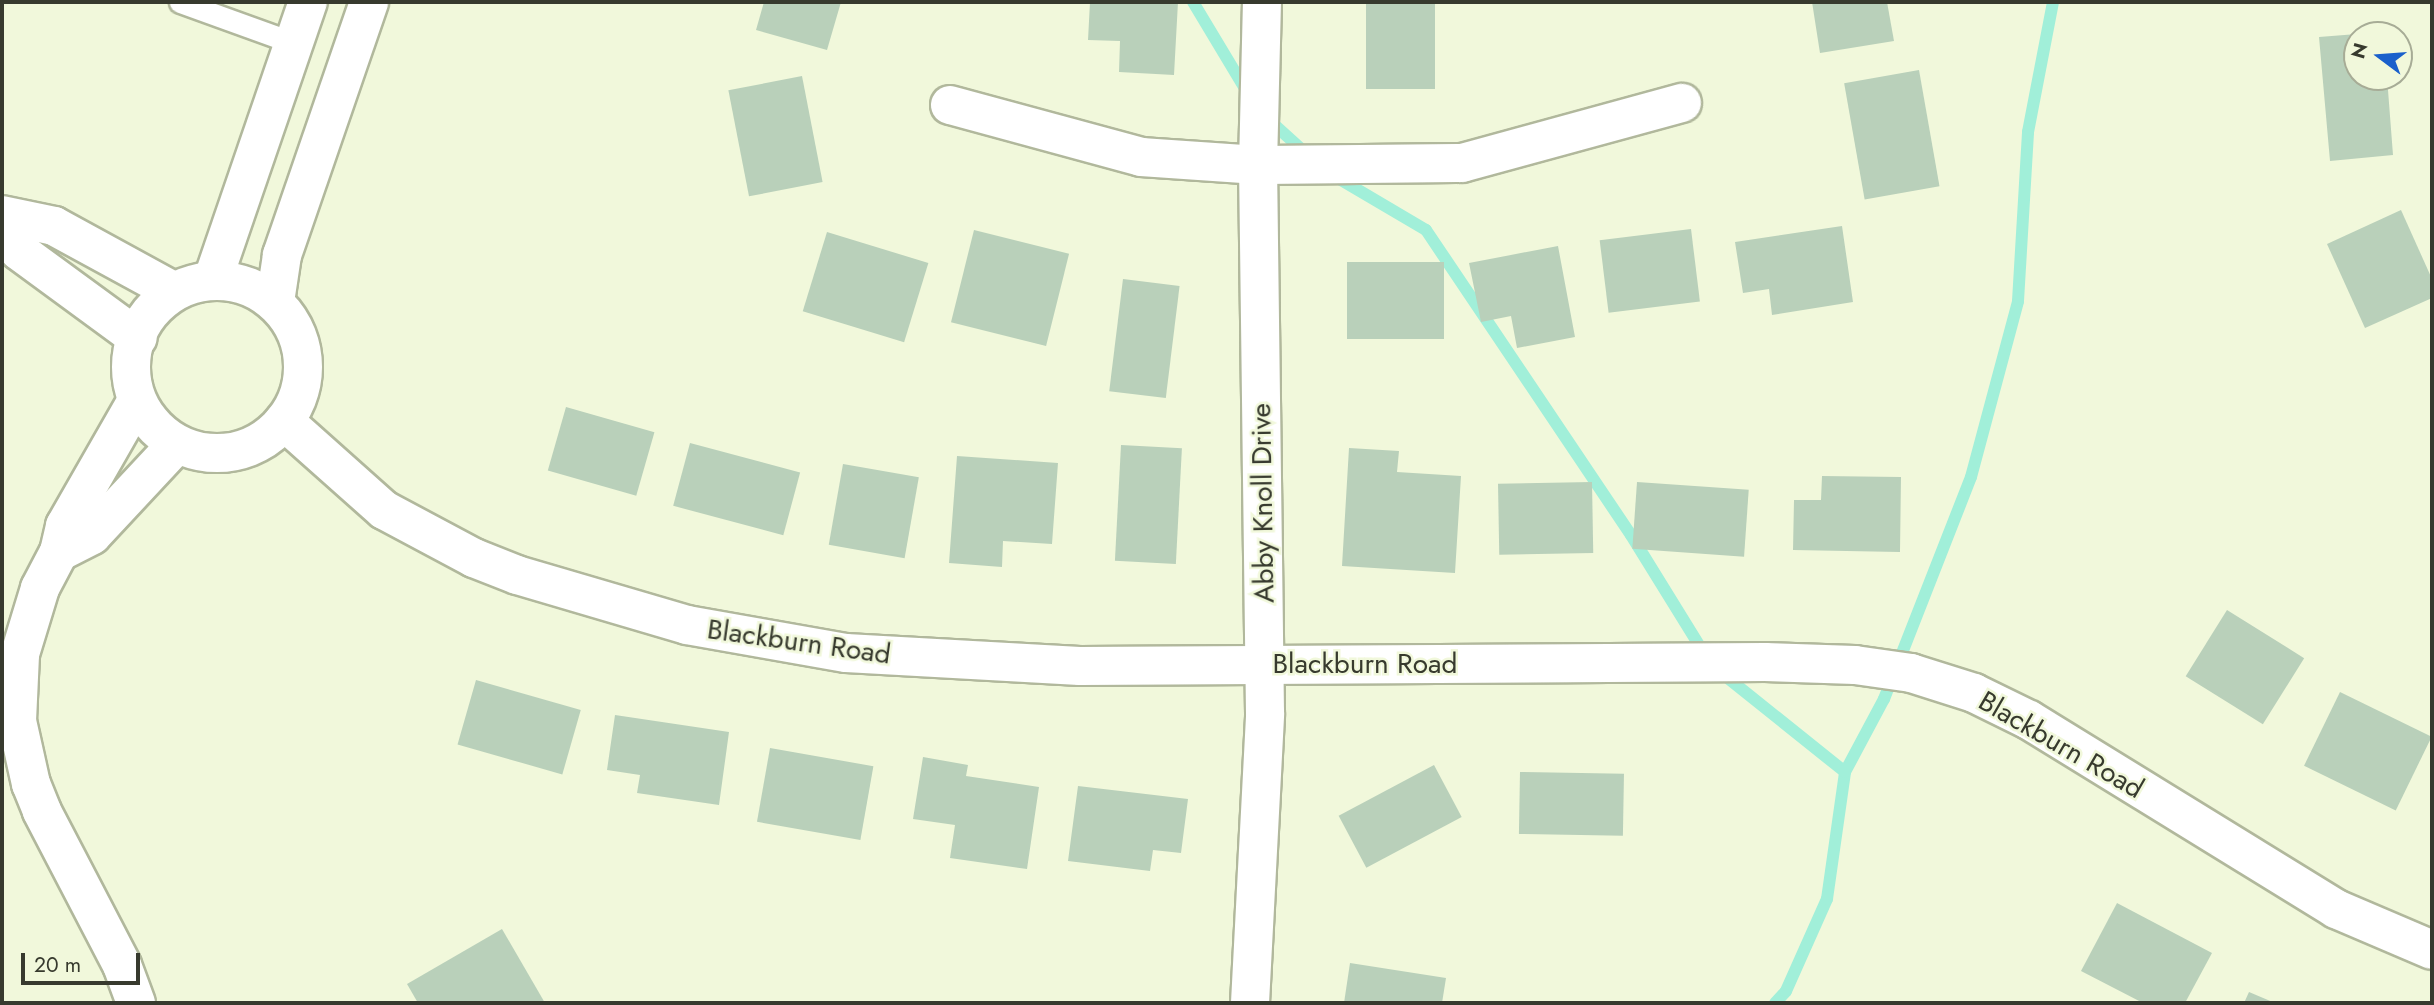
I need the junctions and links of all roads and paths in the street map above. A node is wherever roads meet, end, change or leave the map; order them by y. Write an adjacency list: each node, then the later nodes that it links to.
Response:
1 (180, 2): 5 (lane)
2 (308, 2): 5 (street)
3 (369, 2): 13 (street)
4 (1262, 2): 8 (street, Abby Knoll Drive)
5 (294, 43): 11 (street)
6 (1682, 103): 8 (street)
7 (950, 105): 8 (street)
8 (1258, 165): 19 (street, Abby Knoll Drive)
9 (2, 215): 12 (street)
10 (2, 220): 14 (street)
11 (213, 279): 12 (street); 13 (street)
12 (173, 291): 14 (street)
13 (275, 302): 16 (street)
14 (138, 338): 15 (street)
15 (136, 402): 17 (street); 18 (street)
16 (284, 421): 17 (street); 19 (street, Blackburn Road)
17 (176, 445): 18 (street)
18 (59, 552): 21 (street)
19 (1265, 664): 20 (street, Blackburn Road); 22 (street, Abby Knoll Drive)
20 (2432, 950)
21 (136, 1003)
22 (1250, 1003)

